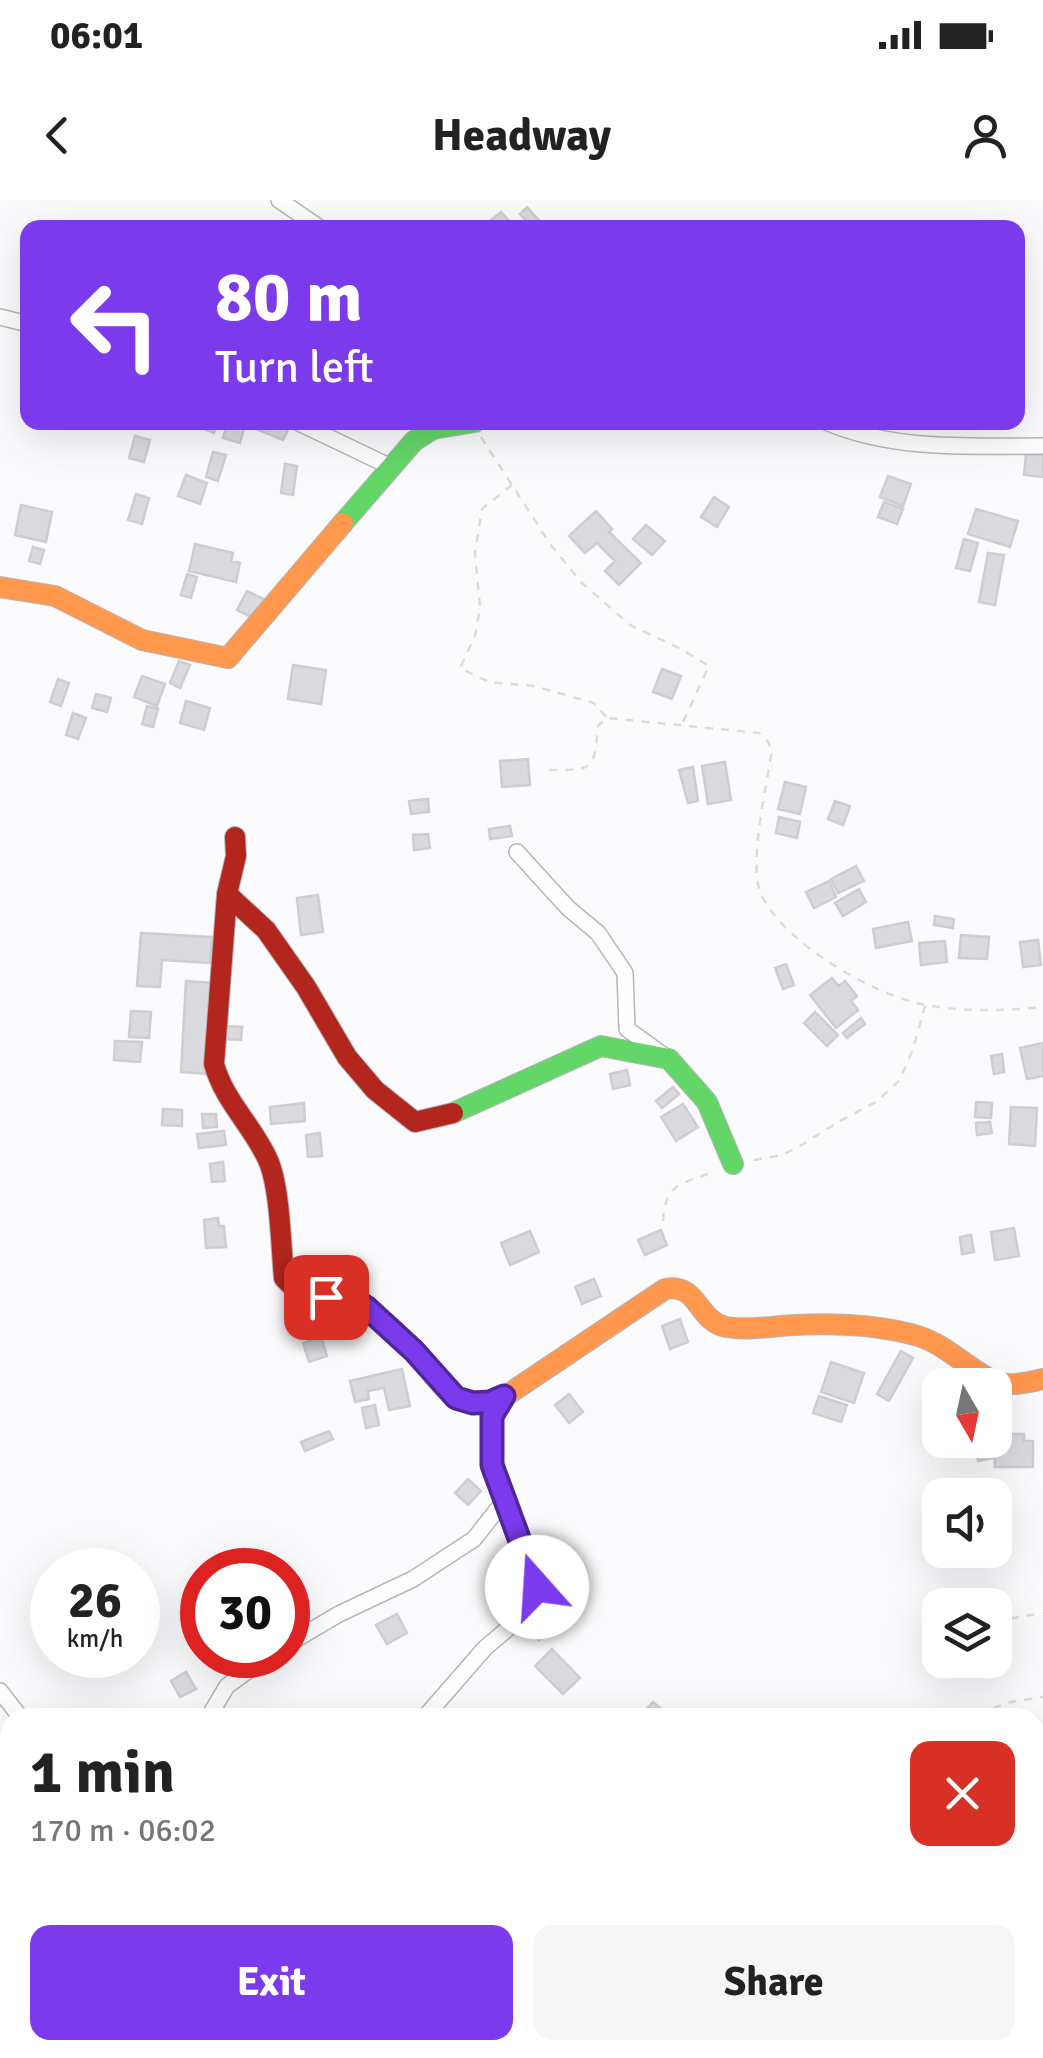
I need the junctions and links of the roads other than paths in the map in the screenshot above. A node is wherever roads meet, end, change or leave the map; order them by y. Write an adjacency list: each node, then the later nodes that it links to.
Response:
1 (279, 200): 2 (street)
2 (308, 220)
3 (313, 430): 7 (street)
4 (431, 430): 7 (street)
5 (844, 430): 6 (street)
6 (1043, 446)
7 (391, 468): 8 (street)
8 (0, 587)
9 (236, 837): 11 (street)
10 (516, 852): 12 (street)
11 (227, 894): 12 (street); 15 (street)
12 (669, 1059): 13 (street)
13 (733, 1164)
14 (1043, 1380): 15 (street)
15 (504, 1396): 16 (street)
16 (504, 1501): 17 (street); 20 (street)
17 (310, 1631)
18 (238, 1678): 19 (street)
19 (214, 1708)
20 (433, 1708)

